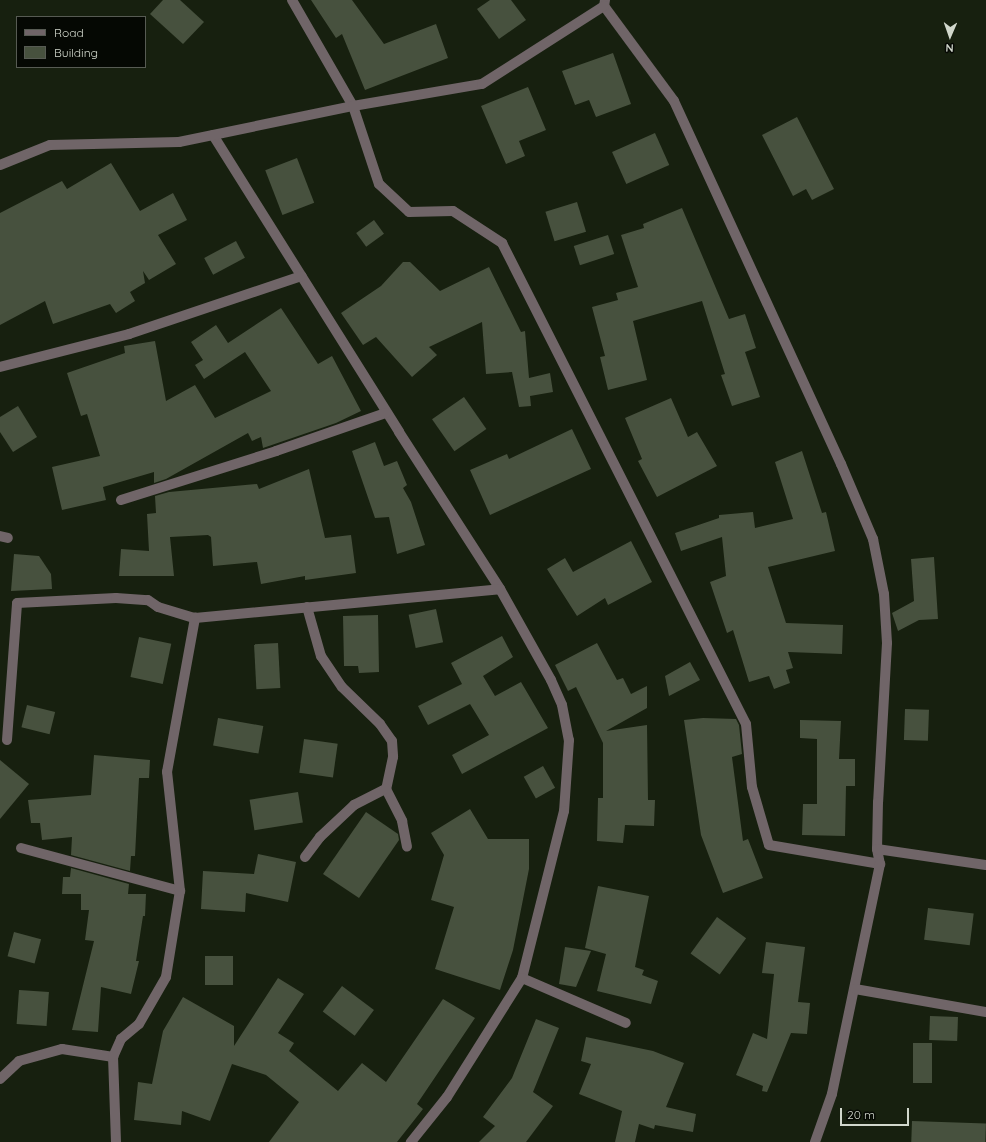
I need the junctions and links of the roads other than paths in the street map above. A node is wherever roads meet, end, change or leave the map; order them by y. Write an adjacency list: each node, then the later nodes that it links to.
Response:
1 (292, 0): 3 (street)
2 (604, 3): 3 (street); 17 (street)
3 (354, 106): 4 (street); 19 (street)
4 (213, 135): 5 (street); 6 (street)
5 (0, 165)
6 (301, 276): 7 (street); 8 (street)
7 (0, 367)
8 (386, 413): 9 (street); 10 (street)
9 (121, 500)
10 (500, 588): 11 (street); 22 (street)
11 (307, 607): 12 (street); 14 (street)
12 (195, 618): 13 (street); 21 (street)
13 (6, 740)
14 (386, 789): 15 (street); 18 (street)
15 (407, 847)
16 (21, 848): 21 (street)
17 (877, 849): 19 (street); 20 (street)
18 (305, 857)
19 (880, 864): 23 (street)
20 (986, 865)
21 (180, 891): 26 (street)
22 (522, 978): 25 (street); 29 (street)
23 (855, 989): 24 (street); 30 (street)
24 (986, 1012)
25 (626, 1023)
26 (113, 1057): 27 (street); 28 (street)
27 (0, 1079)
28 (116, 1142)
29 (411, 1142)
30 (815, 1142)

